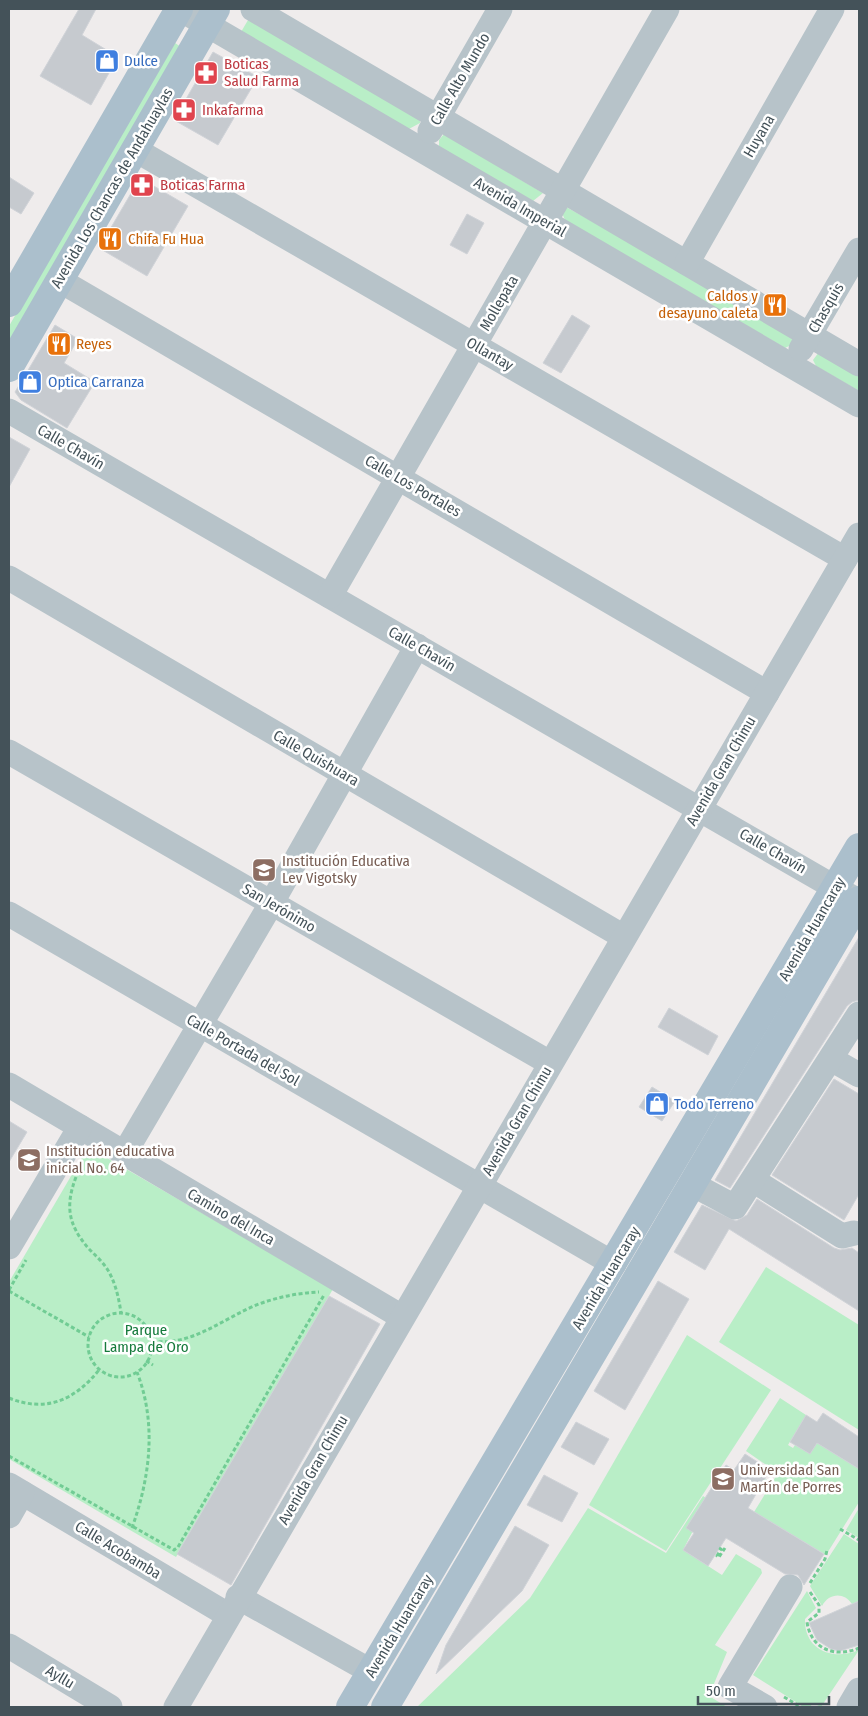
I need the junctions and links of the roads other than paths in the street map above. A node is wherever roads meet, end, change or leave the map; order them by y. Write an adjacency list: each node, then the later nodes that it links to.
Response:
1 (180, 9): 6 (street, Avenida Imperial); 15 (main road)
2 (255, 9): 7 (street)
3 (500, 9): 7 (street, Calle Alto Mundo)
4 (667, 9): 10 (street, Mollepata)
5 (832, 9): 13 (street, Huyana)
6 (212, 17): 8 (main road, Avenida Los Chancas de Andahuaylas); 9 (street, Avenida Imperial)
7 (438, 117): 9 (street, Calle Alto Mundo); 10 (street)
8 (134, 149): 14 (main road, Avenida Los Chancas de Andahuaylas); 17 (street, Ollantay)
9 (420, 149): 11 (street, Avenida Imperial)
10 (563, 190): 11 (street, Mollepata); 13 (street)
11 (546, 222): 17 (street, Mollepata); 19 (street, Avenida Imperial)
12 (859, 250): 16 (street, Chasquis)
13 (687, 263): 16 (street)
14 (59, 280): 20 (main road, Avenida Los Chancas de Andahuaylas); 23 (street, Calle Los Portales)
15 (9, 303)
16 (810, 335): 18 (street); 19 (street, Chasquis)
17 (475, 346): 23 (street, Mollepata); 25 (street, Ollantay)
18 (859, 364)
19 (792, 365): 21 (street, Avenida Imperial)
20 (9, 368)
21 (859, 405)
22 (9, 411): 27 (street, Calle Chavín)
23 (399, 478): 27 (street, Mollepata); 29 (street, Calle Los Portales)
24 (859, 535): 25 (street, Avenida Gran Chimu)
25 (845, 559): 29 (street, Avenida Gran Chimu)
26 (9, 578): 31 (street, Calle Quishuara)
27 (330, 596): 28 (street, Calle Chavín)
28 (417, 646): 31 (street); 32 (street, Calle Chavín)
29 (767, 692): 32 (street, Avenida Gran Chimu)
30 (9, 752): 35 (street, San Jerónimo)
31 (345, 774): 35 (street); 37 (street, Calle Quishuara)
32 (700, 809): 34 (street, Calle Chavín); 37 (street, Avenida Gran Chimu)
33 (859, 847): 34 (main road, Avenida Huancaray)
34 (853, 898): 48 (main road, Avenida Huancaray); 51 (main road, Avenida Huancaray)
35 (271, 904): 39 (street); 41 (street, San Jerónimo)
36 (9, 914): 39 (street, Calle Portada del Sol)
37 (624, 937): 41 (street, Avenida Gran Chimu)
38 (859, 1014): 40 (street)
39 (199, 1025): 45 (street); 47 (street, Calle Portada del Sol)
40 (831, 1059): 42 (street); 46 (street)
41 (550, 1063): 47 (street, Avenida Gran Chimu)
42 (859, 1075)
43 (9, 1085): 44 (street, Camino del Inca)
44 (80, 1127): 45 (street, Camino del Inca); 50 (street)
45 (124, 1154): 52 (street, Camino del Inca)
46 (753, 1180): 48 (street); 49 (street)
47 (479, 1184): 51 (street, Calle Portada del Sol); 52 (street, Avenida Gran Chimu)
48 (692, 1184): 63 (main road, Avenida Huancaray)
49 (857, 1231)
50 (19, 1251)
51 (614, 1264): 58 (main road, Avenida Huancaray)
52 (402, 1317): 56 (street, Avenida Gran Chimu)
53 (15, 1489): 54 (street); 56 (street, Calle Acobamba)
54 (9, 1516)
55 (798, 1588): 64 (street)
56 (233, 1606): 58 (street, Calle Acobamba); 61 (street, Avenida Gran Chimu)
57 (9, 1646): 60 (street, Ayllu)
58 (372, 1672): 62 (main road, Avenida Huancaray)
59 (859, 1690): 65 (street)
60 (110, 1707)
61 (176, 1707)
62 (350, 1707)
63 (385, 1707)
64 (765, 1707)
65 (849, 1707)

